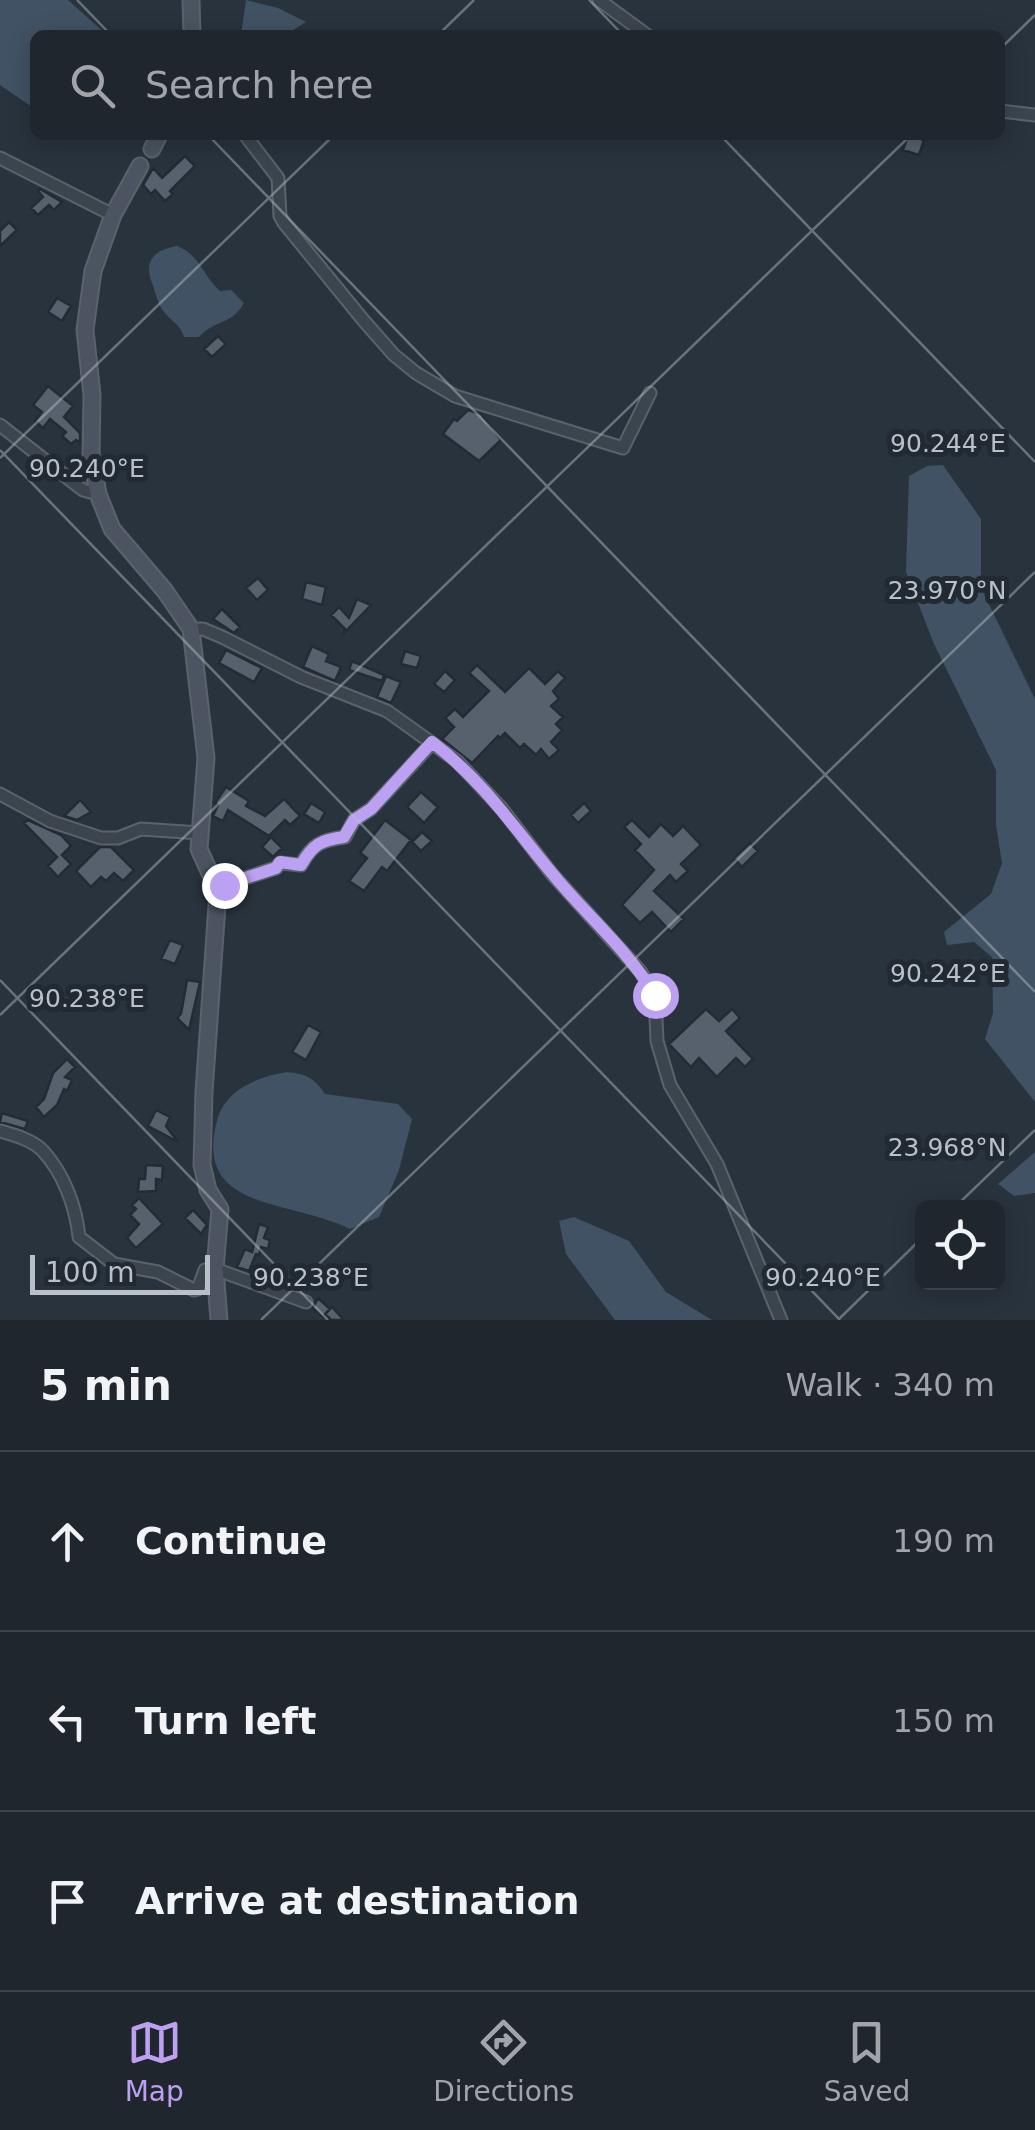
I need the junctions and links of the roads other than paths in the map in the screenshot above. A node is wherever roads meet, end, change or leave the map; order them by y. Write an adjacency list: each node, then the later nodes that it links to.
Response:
1 (192, 0): 3 (street)
2 (599, 0): 4 (street)
3 (192, 30)
4 (640, 30)
5 (1005, 112): 6 (street)
6 (1035, 115)
7 (249, 140): 11 (street)
8 (0, 158): 10 (street)
9 (140, 166): 10 (street)
10 (113, 215): 13 (street)
11 (650, 393)
12 (0, 425): 13 (street)
13 (98, 494): 14 (street)
14 (191, 629): 15 (street); 17 (street)
15 (432, 742): 18 (street); 23 (street)
16 (0, 794): 17 (street)
17 (200, 832): 18 (street)
18 (218, 891): 20 (street)
19 (0, 1131): 20 (street)
20 (216, 1270): 21 (street); 22 (street)
21 (306, 1302)
22 (219, 1320)
23 (781, 1320)

